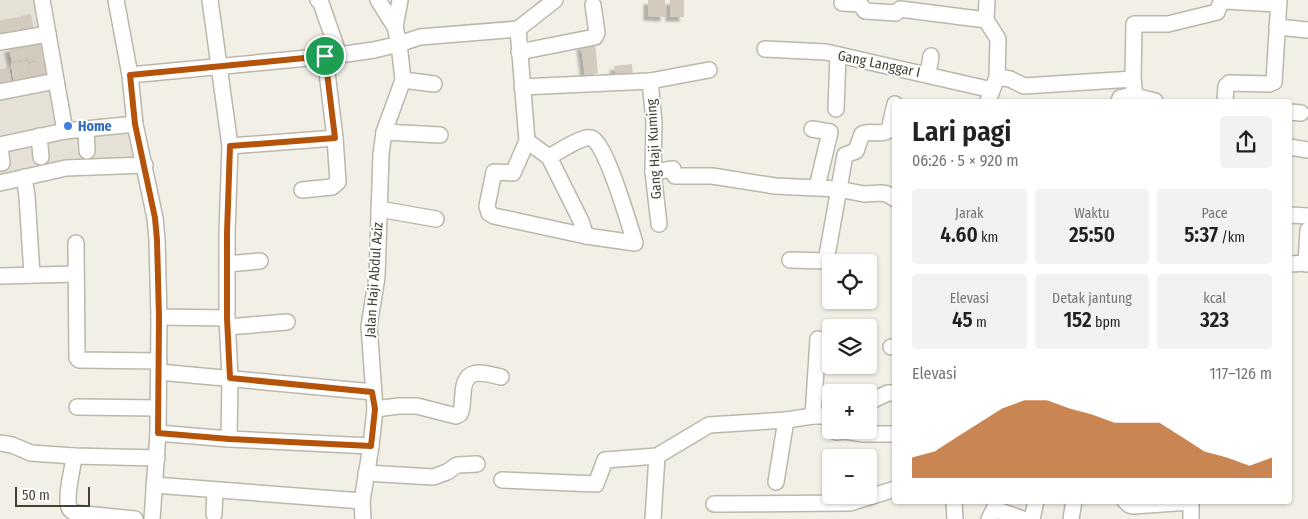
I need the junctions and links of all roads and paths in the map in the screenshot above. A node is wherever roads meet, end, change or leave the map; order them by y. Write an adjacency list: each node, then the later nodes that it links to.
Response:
1 (42, 0): 18 (street)
2 (116, 0): 29 (street)
3 (210, 0): 26 (street)
4 (318, 0): 23 (street)
5 (378, 0): 14 (street)
6 (400, 0): 14 (street)
7 (555, 0): 16 (street)
8 (987, 0): 13 (street)
9 (1236, 1): 10 (street); 30 (street)
10 (1279, 2): 15 (street)
11 (842, 3): 13 (street)
12 (593, 5): 22 (street)
13 (986, 20): 36 (street)
14 (395, 27): 20 (street, Jalan Haji Abdul Aziz)
15 (1277, 27): 17 (street); 41 (street)
16 (518, 29): 20 (street); 22 (street)
17 (1308, 30)
18 (48, 34): 19 (street); 32 (street)
19 (0, 42)
20 (399, 44): 23 (street); 31 (street, Jalan Haji Abdul Aziz)
21 (765, 48): 24 (street, Gang Langgar I)
22 (519, 52): 35 (street)
23 (332, 55): 26 (street); 51 (street)
24 (838, 55): 28 (street, Gang Langgar I); 42 (street)
25 (931, 56): 28 (street)
26 (219, 67): 29 (street); 54 (street)
27 (709, 70): 33 (street)
28 (928, 74): 36 (street, Gang Langgar I)
29 (130, 75): 44 (street)
30 (1133, 79): 36 (street, Gang Langgar I); 38 (street)
31 (403, 80): 34 (street); 48 (street, Jalan Haji Abdul Aziz)
32 (56, 81): 37 (street); 47 (street)
33 (650, 81): 35 (street, Gang Haji Kuming); 62 (street, Gang Haji Kuming)
34 (434, 84)
35 (522, 87): 52 (street)
36 (992, 89)
37 (0, 92)
38 (1135, 96): 39 (street); 40 (street)
39 (1120, 99)
40 (1147, 99)
41 (1225, 99)
42 (836, 110)
43 (892, 114): 66 (street)
44 (135, 124): 45 (street); 61 (street)
45 (86, 128): 47 (street); 57 (street)
46 (812, 129): 65 (street)
47 (65, 131): 50 (street)
48 (384, 132): 49 (street); 69 (street, Jalan Haji Abdul Aziz)
49 (440, 135)
50 (39, 136): 53 (street); 58 (street)
51 (335, 138): 54 (street); 67 (street)
52 (527, 141): 59 (street); 75 (street)
53 (0, 146): 60 (street)
54 (230, 146): 80 (street)
55 (1292, 147): 56 (street)
56 (1308, 150)
57 (88, 151)
58 (42, 156)
59 (549, 157): 75 (street); 75 (street)
60 (2, 163)
61 (144, 165): 63 (street); 85 (street)
62 (653, 172): 65 (street); 73 (street, Gang Haji Kuming)
63 (24, 177): 64 (street); 83 (street)
64 (0, 183)
65 (817, 187): 66 (street)
66 (838, 189): 68 (street); 77 (street)
67 (302, 190)
68 (892, 197)
69 (379, 209): 72 (street); 92 (street, Jalan Haji Abdul Aziz)
70 (1292, 215): 71 (street)
71 (1308, 216)
72 (436, 219)
73 (659, 224)
74 (1308, 230): 79 (street)
75 (586, 236)
76 (76, 243): 82 (street)
77 (790, 260)
78 (260, 261): 80 (street)
79 (1307, 263): 81 (street)
80 (227, 264): 86 (street)
81 (1292, 264)
82 (75, 274): 83 (street); 89 (street)
83 (32, 275): 84 (street)
84 (0, 276)
85 (159, 317): 86 (street); 89 (street)
86 (228, 322): 87 (street); 91 (street)
87 (287, 322)
88 (818, 339): 98 (street)
89 (159, 366): 91 (street); 96 (street)
90 (501, 377): 97 (street)
91 (230, 378): 92 (street); 104 (street)
92 (372, 392): 97 (street, Jalan Haji Abdul Aziz)
93 (892, 392): 94 (street)
94 (877, 398)
95 (77, 407): 96 (street)
96 (158, 408): 101 (street)
97 (375, 409): 106 (street, Jalan Haji Abdul Aziz)
98 (813, 416): 99 (street); 100 (street)
99 (822, 416)
100 (786, 420): 108 (street); 113 (street)
101 (158, 433): 104 (street); 109 (street)
102 (877, 434): 103 (street)
103 (892, 434)
104 (229, 439): 106 (street)
105 (0, 443): 107 (street)
106 (371, 446): 111 (street, Jalan Haji Abdul Aziz)
107 (74, 456): 109 (street); 129 (street)
108 (657, 456): 112 (street); 132 (street)
109 (156, 458): 114 (street)
110 (477, 464): 111 (street)
111 (366, 473): 118 (street, Jalan Haji Abdul Aziz)
112 (502, 480)
113 (776, 482)
114 (154, 485): 115 (street); 130 (street)
115 (215, 490): 118 (street); 128 (street)
116 (892, 490): 117 (street)
117 (877, 493)
118 (362, 501): 131 (street, Jalan Haji Abdul Aziz)
119 (822, 502): 120 (street)
120 (714, 504)
121 (845, 504): 133 (street)
122 (954, 504): 134 (street)
123 (1035, 504): 137 (street)
124 (1074, 504): 138 (street)
125 (1130, 504): 126 (street)
126 (1162, 504)
127 (1191, 504): 139 (street)
128 (214, 514)
129 (135, 519)
130 (152, 519)
131 (363, 519)
132 (653, 519)
133 (841, 519)
134 (955, 519)
135 (989, 519): 136 (street)
136 (1023, 519)
137 (1032, 519)
138 (1071, 519)
139 (1192, 519)

